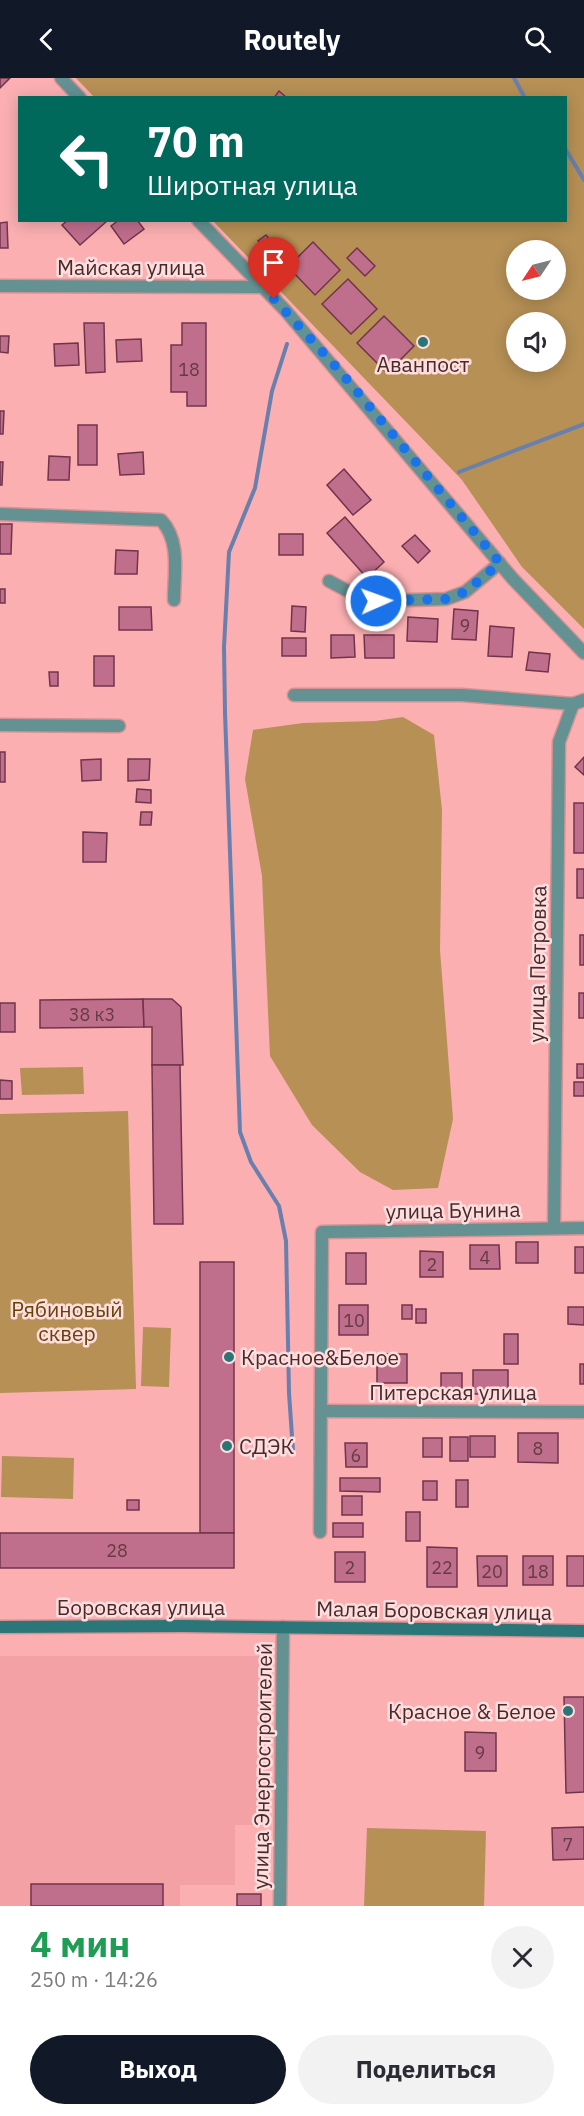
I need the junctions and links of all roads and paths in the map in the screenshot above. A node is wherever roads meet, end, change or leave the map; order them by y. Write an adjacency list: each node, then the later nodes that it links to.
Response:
1 (61, 78): 2 (street)
2 (78, 96)
3 (200, 222): 5 (street)
4 (0, 286): 5 (street, Майская улица)
5 (262, 287): 7 (street)
6 (0, 514): 9 (street)
7 (500, 563): 8 (street); 10 (street)
8 (329, 581)
9 (174, 600)
10 (584, 652)
11 (294, 695): 12 (street)
12 (579, 702): 15 (street, улица Петровка)
13 (0, 725): 14 (street)
14 (119, 726)
15 (554, 1227): 16 (street, улица Бунина); 17 (street, улица Бунина)
16 (584, 1228)
17 (321, 1411): 18 (street, Питерская улица); 19 (street)
18 (584, 1412)
19 (320, 1532)
20 (0, 1627): 21 (street, Боровская улица)
21 (283, 1627): 22 (street, Малая Боровская улица); 23 (street, улица Энергостроителей)
22 (584, 1631)
23 (280, 1906)

